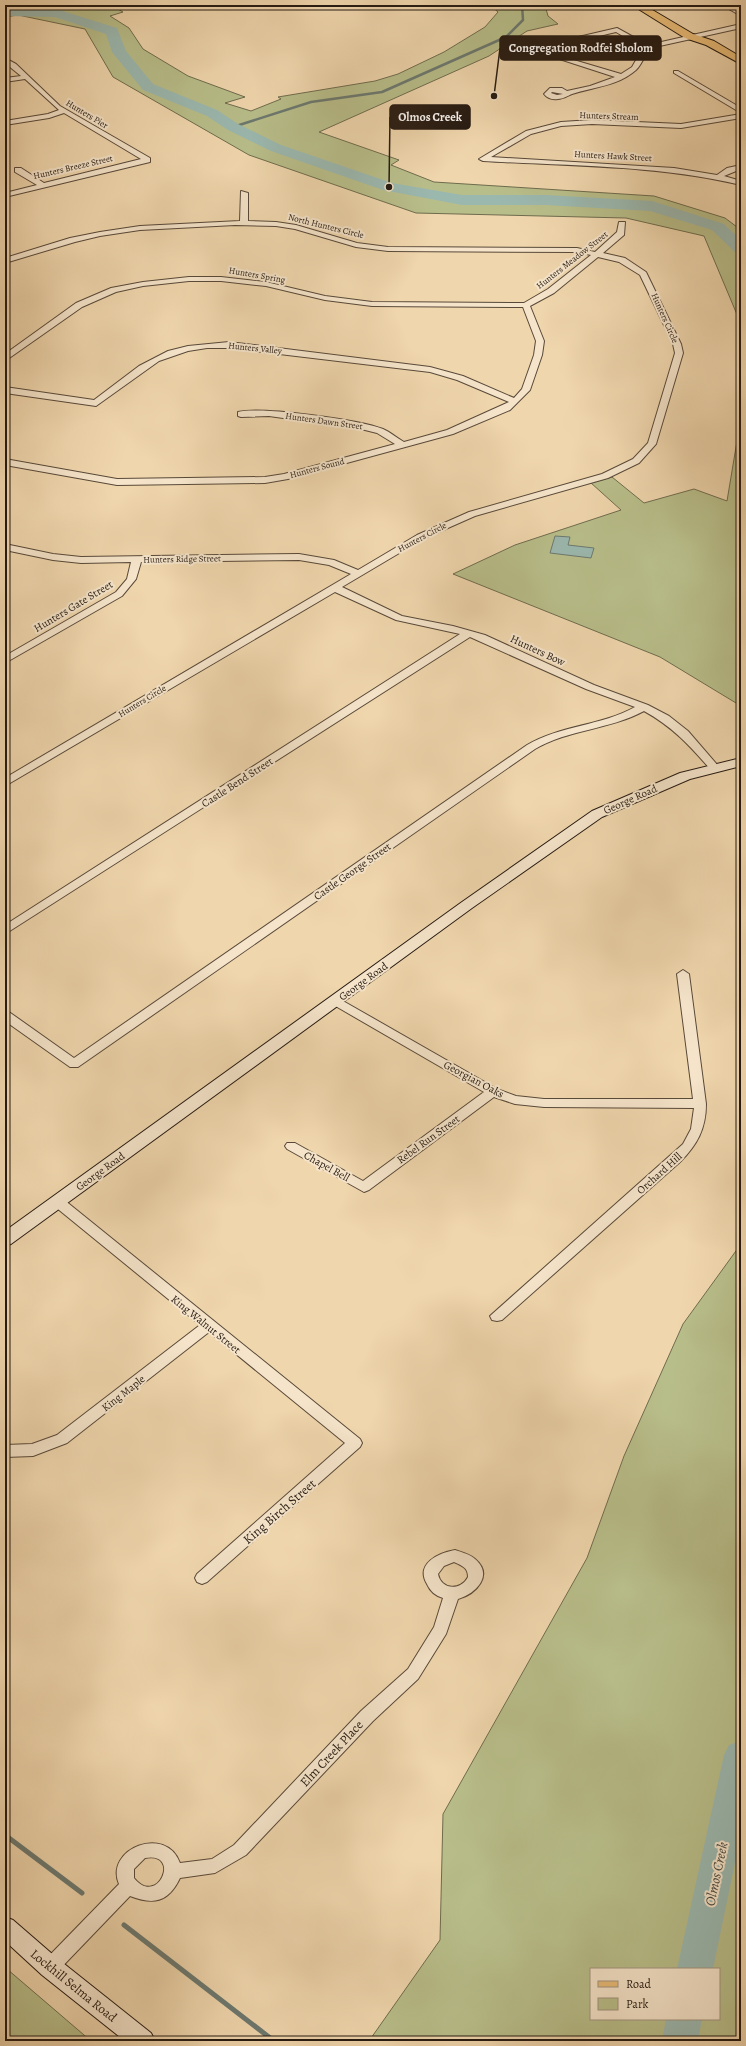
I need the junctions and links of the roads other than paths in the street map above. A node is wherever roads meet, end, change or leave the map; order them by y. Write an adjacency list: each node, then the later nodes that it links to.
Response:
1 (637, 5): 7 (main road)
2 (653, 5): 6 (main road)
3 (725, 5): 4 (street)
4 (741, 14)
5 (741, 26): 6 (street)
6 (702, 33): 7 (street); 8 (main road)
7 (688, 36): 8 (main road); 9 (street)
8 (710, 43): 11 (main road)
9 (647, 47): 13 (street); 13 (street)
10 (5, 60): 14 (street, Hunters Pier)
11 (741, 61)
12 (676, 72): 18 (street)
13 (620, 76): 16 (street)
14 (26, 77): 15 (street); 17 (street, Hunters Pier)
15 (5, 80)
16 (567, 93)
17 (64, 111): 20 (street); 22 (street, Hunters Pier)
18 (741, 111)
19 (741, 116): 21 (street, Hunters Stream)
20 (5, 123)
21 (483, 159): 25 (street, Hunters Hawk Street)
22 (147, 160): 27 (street, Hunters Breeze Street)
23 (741, 167): 25 (street)
24 (18, 170): 27 (street)
25 (718, 177): 26 (street, Hunters Hawk Street)
26 (741, 183)
27 (42, 185): 29 (street, Hunters Breeze Street)
28 (244, 193): 30 (street)
29 (5, 195)
30 (244, 223): 32 (street, North Hunters Circle); 33 (street, North Hunters Circle)
31 (622, 224): 32 (street, Hunters Meadow Street)
32 (598, 254): 34 (street, Hunters Meadow Street); 43 (street, Hunters Circle)
33 (5, 261)
34 (526, 305): 35 (street, Hunters Spring); 37 (street, Hunters Sound)
35 (5, 358)
36 (5, 390): 37 (street, Hunters Valley)
37 (515, 402): 39 (street, Hunters Sound)
38 (241, 414): 39 (street, Hunters Dawn Street)
39 (403, 445): 40 (street, Hunters Sound)
40 (5, 462)
41 (5, 547): 42 (street, Hunters Ridge Street)
42 (136, 559): 43 (street, Hunters Ridge Street); 46 (street, Hunters Gate Street)
43 (357, 573): 44 (street, Hunters Circle)
44 (333, 587): 45 (street, Hunters Bow); 50 (street, Hunters Circle)
45 (469, 634): 47 (street, Hunters Bow); 51 (street, Castle Bend Street)
46 (5, 660)
47 (644, 707): 49 (street, Hunters Bow); 54 (street, Castle George Street)
48 (741, 762): 49 (street, George Road)
49 (715, 768): 53 (street, George Road)
50 (5, 783)
51 (5, 930)
52 (683, 974): 56 (street, Orchard Hill)
53 (336, 1001): 55 (street, Georgian Oaks); 59 (street, George Road)
54 (5, 1016)
55 (493, 1092): 56 (street, Georgian Oaks); 58 (street, Rebel Run Street)
56 (700, 1104): 61 (street, Orchard Hill)
57 (291, 1146): 58 (street, Chapel Bell)
58 (364, 1187)
59 (58, 1202): 60 (street, George Road); 62 (street, King Walnut Street)
60 (5, 1240)
61 (497, 1316)
62 (208, 1326): 63 (street, King Walnut Street); 64 (street, King Maple)
63 (355, 1444): 65 (street, King Birch Street)
64 (5, 1451)
65 (202, 1578)
66 (452, 1594): 67 (street, Elm Creek Place)
67 (174, 1871): 68 (street); 68 (street)
68 (128, 1885): 70 (street)
69 (5, 1927): 70 (street, Lockhill Selma Road)
70 (50, 1967): 71 (street, Lockhill Selma Road)
71 (144, 2041)

